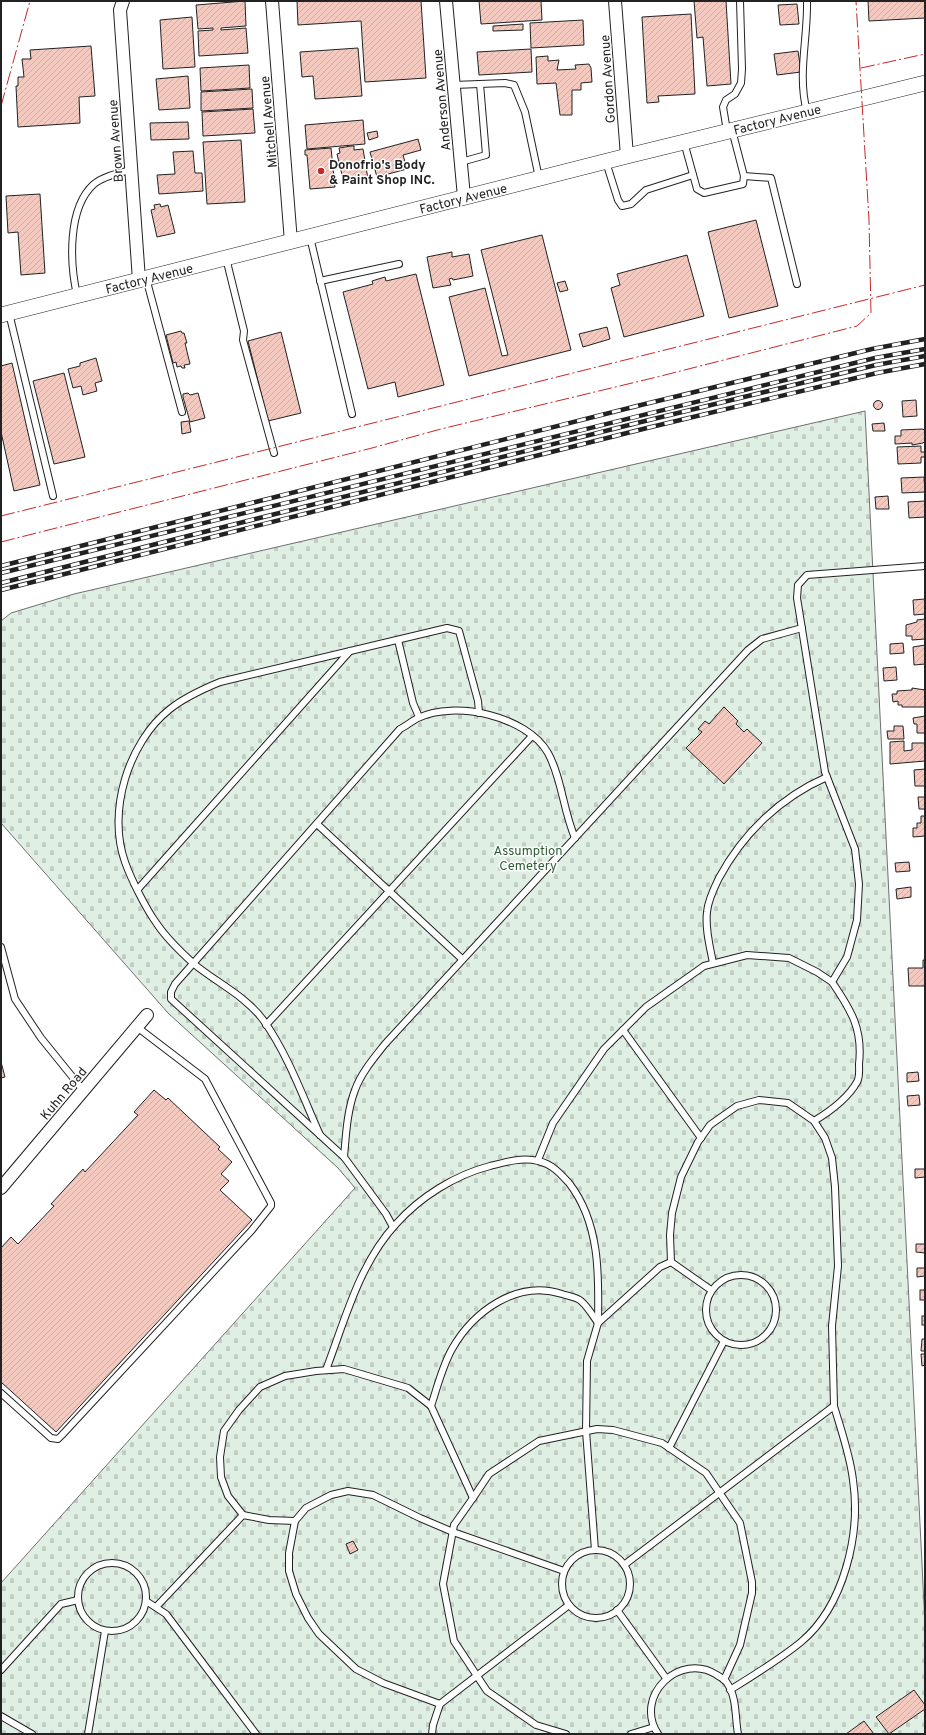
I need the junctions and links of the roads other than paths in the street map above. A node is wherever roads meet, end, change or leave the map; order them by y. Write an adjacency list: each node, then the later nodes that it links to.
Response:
1 (123, 1): 16 (street, Brown Avenue)
2 (272, 1): 22 (street, Mitchell Avenue)
3 (446, 1): 9 (street, Anderson Avenue)
4 (615, 1): 13 (street, Gordon Avenue)
5 (740, 1): 11 (lane)
6 (807, 1): 10 (lane)
7 (925, 83): 10 (street, Factory Avenue)
8 (480, 84): 9 (lane); 15 (lane); 19 (lane)
9 (454, 85): 15 (street, Anderson Avenue)
10 (807, 112): 11 (street, Factory Avenue)
11 (729, 131): 12 (street, Factory Avenue); 18 (lane)
12 (684, 142): 13 (street, Factory Avenue); 17 (lane)
13 (627, 156): 14 (street, Factory Avenue)
14 (606, 161): 17 (lane); 19 (street, Factory Avenue)
15 (461, 162): 20 (street, Anderson Avenue)
16 (131, 170): 25 (street, Brown Avenue); 28 (lane)
17 (693, 175): 18 (lane)
18 (744, 176): 27 (lane)
19 (539, 178): 20 (street, Factory Avenue)
20 (464, 197): 21 (street, Factory Avenue)
21 (310, 237): 22 (street, Factory Avenue); 26 (lane)
22 (291, 242): 23 (street, Factory Avenue)
23 (226, 258): 25 (street, Factory Avenue); 32 (lane)
24 (399, 264): 26 (lane)
25 (142, 279): 28 (street, Factory Avenue); 30 (lane)
26 (320, 281): 31 (lane)
27 (797, 284)
28 (77, 296): 29 (street, Factory Avenue)
29 (5, 314): 33 (lane)
30 (182, 412)
31 (352, 414)
32 (274, 453)
33 (54, 496)
34 (925, 566): 35 (lane)
35 (802, 628): 41 (lane); 43 (lane)
36 (398, 640): 37 (lane); 38 (lane); 39 (lane)
37 (350, 651): 44 (lane); 44 (lane)
38 (479, 713): 39 (lane); 40 (lane)
39 (419, 717): 42 (lane)
40 (532, 736): 43 (lane); 45 (lane)
41 (827, 777): 49 (lane); 50 (lane)
42 (316, 824): 45 (lane); 48 (lane)
43 (574, 838): 47 (lane)
44 (138, 889): 48 (lane)
45 (389, 891): 47 (lane); 52 (lane)
46 (1, 947): 55 (lane)
47 (462, 960): 59 (lane)
48 (193, 963): 52 (lane); 57 (lane)
49 (713, 964): 50 (lane); 54 (lane)
50 (832, 982): 56 (lane)
51 (147, 1015): 53 (street, Kuhn Road)
52 (266, 1026): 57 (lane)
53 (137, 1028): 55 (street, Kuhn Road); 68 (lane)
54 (623, 1030): 58 (lane); 60 (lane)
55 (83, 1090): 61 (street, Kuhn Road)
56 (814, 1121): 58 (lane); 70 (lane)
57 (320, 1135): 59 (lane)
58 (700, 1138): 63 (lane)
59 (344, 1157): 62 (lane)
60 (538, 1160): 62 (lane); 65 (lane)
61 (1, 1188)
62 (393, 1227): 67 (lane)
63 (671, 1262): 64 (lane); 65 (lane)
64 (711, 1290): 66 (lane); 66 (lane)
65 (598, 1323): 69 (lane); 71 (lane)
66 (724, 1341): 72 (lane)
67 (326, 1370): 69 (lane); 75 (lane)
68 (1, 1393)
69 (431, 1406): 74 (lane)
70 (834, 1406): 73 (lane); 91 (lane)
71 (586, 1431): 72 (lane); 74 (lane); 78 (lane)
72 (670, 1448): 73 (lane)
73 (720, 1492): 79 (lane); 90 (lane)
74 (473, 1498): 77 (lane)
75 (243, 1515): 76 (lane); 84 (lane)
76 (296, 1521): 77 (lane); 92 (lane)
77 (453, 1532): 80 (lane); 88 (lane)
78 (595, 1550): 79 (lane); 80 (lane)
79 (624, 1565): 85 (lane)
80 (564, 1571): 83 (lane)
81 (78, 1600): 82 (lane); 86 (lane); 87 (lane)
82 (146, 1601): 84 (lane); 86 (lane)
83 (570, 1605): 85 (lane); 88 (lane)
84 (156, 1607): 97 (lane)
85 (617, 1610): 89 (lane)
86 (105, 1631): 96 (lane)
87 (1, 1670)
88 (476, 1675): 92 (lane); 99 (lane)
89 (666, 1678): 90 (lane); 94 (lane)
90 (724, 1680): 91 (lane)
91 (730, 1690): 102 (lane)
92 (440, 1704): 98 (lane)
93 (1, 1716): 95 (lane)
94 (654, 1727): 100 (lane); 101 (lane)
95 (32, 1734)
96 (88, 1734)
97 (256, 1734)
98 (432, 1734)
99 (566, 1734)
100 (631, 1734)
101 (658, 1734)
102 (738, 1734)

